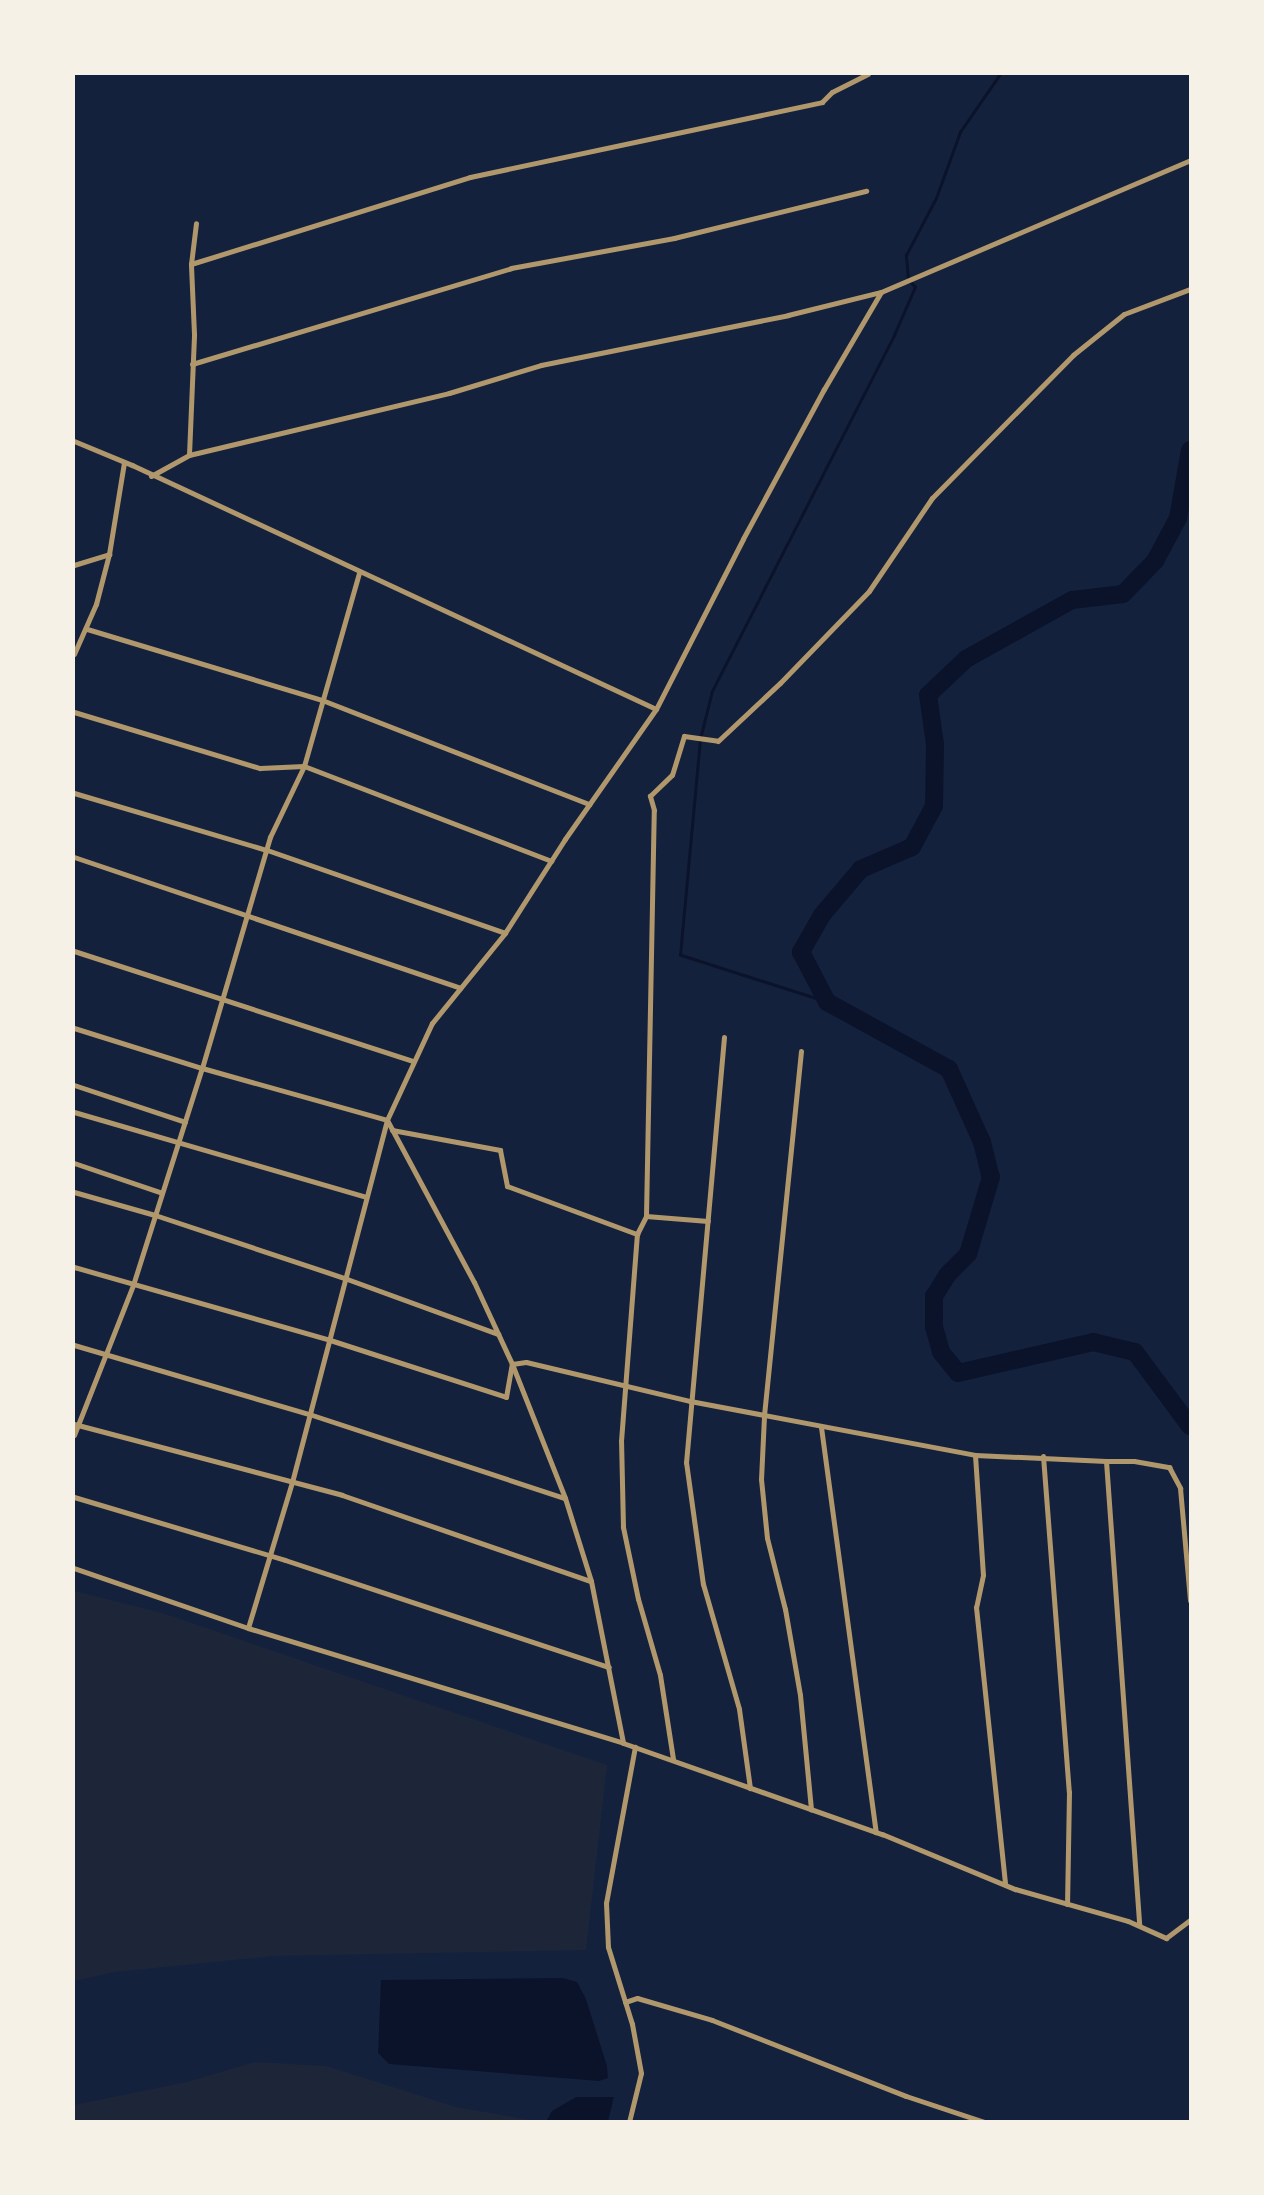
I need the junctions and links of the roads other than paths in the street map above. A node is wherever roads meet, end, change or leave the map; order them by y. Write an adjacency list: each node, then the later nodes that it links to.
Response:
1 (867, 74): 5 (street)
2 (1191, 160): 7 (street)
3 (866, 191): 8 (street)
4 (196, 223): 5 (street)
5 (191, 264): 8 (street)
6 (1191, 289): 48 (street)
7 (881, 292): 10 (street); 19 (street)
8 (192, 364): 10 (street)
9 (74, 441): 11 (street)
10 (189, 455): 12 (street)
11 (124, 462): 12 (street); 13 (street)
12 (151, 476): 15 (street)
13 (108, 554): 14 (street); 16 (street)
14 (74, 565)
15 (359, 573): 18 (street); 19 (street)
16 (88, 629): 17 (street); 18 (street)
17 (74, 654)
18 (323, 700): 21 (street); 23 (street)
19 (656, 709): 23 (street)
20 (74, 712): 21 (street)
21 (304, 766): 24 (street); 26 (street)
22 (74, 793): 24 (street)
23 (589, 804): 26 (street)
24 (267, 850): 27 (street); 28 (street)
25 (74, 857): 27 (street)
26 (551, 861): 28 (street)
27 (248, 914): 30 (street); 31 (street)
28 (505, 933): 30 (street)
29 (74, 951): 31 (street)
30 (460, 988): 35 (street)
31 (223, 1000): 35 (street); 36 (street)
32 (74, 1028): 36 (street)
33 (723, 1037): 49 (street)
34 (801, 1052): 62 (street)
35 (411, 1061): 39 (street)
36 (202, 1068): 39 (street); 40 (street)
37 (74, 1085): 40 (street)
38 (74, 1112): 42 (street)
39 (387, 1120): 41 (street); 46 (street)
40 (185, 1122): 42 (street)
41 (392, 1130): 50 (street); 54 (street)
42 (179, 1143): 45 (street); 46 (street)
43 (74, 1163): 45 (street)
44 (74, 1192): 47 (street)
45 (162, 1193): 47 (street)
46 (366, 1197): 52 (street)
47 (155, 1215): 52 (street); 53 (street)
48 (646, 1216): 49 (street); 50 (street)
49 (708, 1221): 60 (street)
50 (637, 1234): 59 (street)
51 (74, 1267): 53 (street)
52 (347, 1279): 54 (street); 55 (street)
53 (133, 1285): 55 (street); 57 (street)
54 (498, 1334): 58 (street)
55 (330, 1340): 58 (street); 61 (street)
56 (74, 1345): 57 (street)
57 (107, 1356): 61 (street); 63 (street)
58 (512, 1364): 59 (street); 71 (street)
59 (626, 1384): 60 (street); 80 (street)
60 (690, 1401): 62 (street); 81 (street)
61 (309, 1413): 69 (street); 71 (street)
62 (764, 1416): 64 (street); 82 (street)
63 (75, 1425): 65 (street); 69 (street)
64 (821, 1427): 66 (street); 83 (street)
65 (74, 1435)
66 (975, 1455): 67 (street); 84 (street)
67 (1043, 1457): 68 (street); 85 (street)
68 (1106, 1461): 75 (street); 87 (street)
69 (292, 1482): 72 (street); 74 (street)
70 (74, 1497): 72 (street)
71 (565, 1498): 74 (street)
72 (271, 1556): 76 (street); 77 (street)
73 (74, 1568): 76 (street)
74 (591, 1581): 77 (street)
75 (1191, 1601)
76 (248, 1628): 78 (street)
77 (609, 1667): 78 (street)
78 (623, 1743): 79 (street)
79 (635, 1747): 80 (street); 88 (street)
80 (673, 1759): 81 (street)
81 (750, 1788): 82 (street)
82 (811, 1809): 83 (street)
83 (876, 1832): 84 (street)
84 (1004, 1884): 85 (street)
85 (1068, 1904): 87 (street)
86 (1191, 1920): 87 (street)
87 (1139, 1925)
88 (625, 2002): 89 (street); 90 (street)
89 (629, 2122)
90 (984, 2122)

